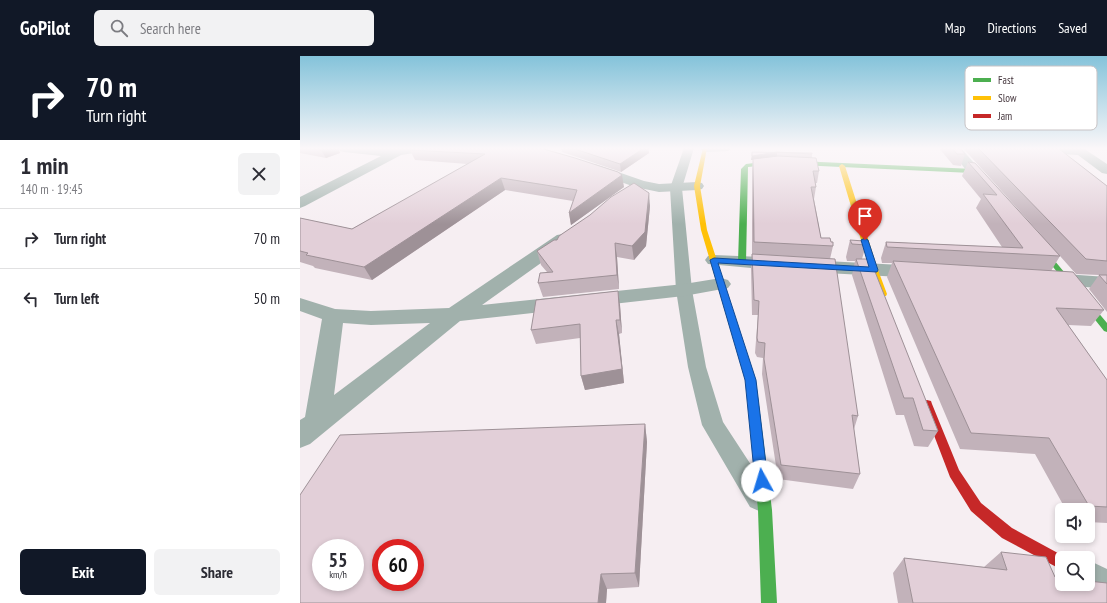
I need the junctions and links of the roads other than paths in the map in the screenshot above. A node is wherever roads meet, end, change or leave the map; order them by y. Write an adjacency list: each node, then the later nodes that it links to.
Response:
1 (357, 174): 13 (street)
2 (610, 174): 8 (street)
3 (685, 174): 10 (lane)
4 (698, 174): 9 (street)
5 (744, 174): 17 (street)
6 (844, 174): 18 (street)
7 (976, 174): 12 (street)
8 (640, 184): 10 (street); 11 (street)
9 (697, 186): 10 (street); 16 (street)
10 (676, 188): 24 (lane)
11 (625, 195)
12 (995, 195)
13 (300, 203)
14 (573, 232): 27 (street)
15 (1031, 237): 21 (street)
16 (714, 260): 17 (street); 23 (street)
17 (742, 262): 18 (street)
18 (874, 270): 19 (street); 26 (street)
19 (936, 273)
20 (1029, 278): 21 (street)
21 (1068, 280): 22 (street); 29 (street)
22 (1107, 283)
23 (721, 284): 24 (street); 32 (street)
24 (684, 290): 27 (street); 32 (lane)
25 (300, 304): 28 (street)
26 (888, 306)
27 (454, 315): 28 (street); 31 (street)
28 (333, 316): 31 (street)
29 (1107, 329)
30 (922, 393): 33 (street)
31 (308, 429)
32 (765, 510): 36 (street)
33 (1055, 559)
34 (1095, 582): 35 (street)
35 (1107, 588)
36 (769, 603)

